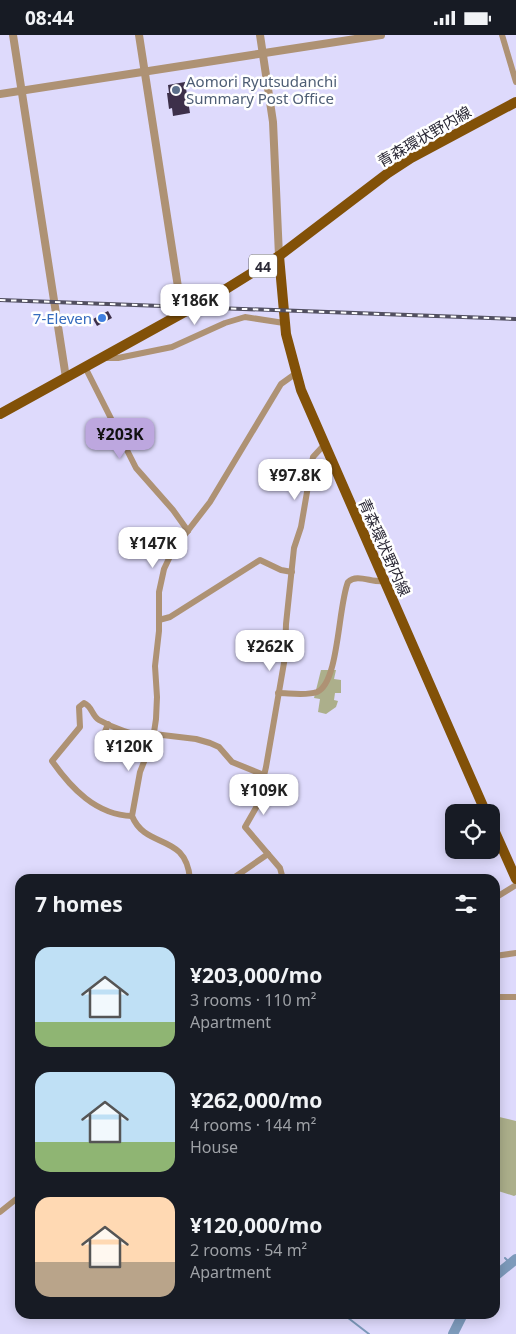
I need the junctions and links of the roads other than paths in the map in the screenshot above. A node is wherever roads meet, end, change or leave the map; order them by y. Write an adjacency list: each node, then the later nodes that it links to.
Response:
1 (13, 35): 9 (street)
2 (139, 35): 7 (street)
3 (260, 35): 6 (street)
4 (381, 35): 6 (street)
5 (502, 35): 8 (street)
6 (263, 53): 7 (street); 12 (street)
7 (144, 72): 9 (street); 13 (street)
8 (516, 82)
9 (21, 91): 10 (street); 18 (street)
10 (0, 94)
11 (516, 102): 12 (main road, 青森環状野内線 / 44)
12 (279, 256): 13 (main road, 青森環状野内線 / 44); 14 (main road, 青森環状野内線 / 44)
13 (182, 313): 15 (main road, 青森環状野内線 / 44)
14 (284, 323): 15 (street); 17 (main road, 青森環状野内線 / 44)
15 (102, 358): 16 (main road, 青森環状野内線 / 44)
16 (86, 367): 18 (main road, 青森環状野内線 / 44); 21 (street)
17 (295, 374): 20 (main road, 青森環状野内線 / 44); 21 (street)
18 (66, 378): 19 (main road, 青森環状野内線 / 44)
19 (0, 415)
20 (324, 445): 22 (street); 23 (main road, 青森環状野内線 / 44)
21 (188, 531): 24 (street)
22 (292, 573): 24 (street); 25 (street)
23 (384, 581): 25 (street); 30 (main road, 青森環状野内線 / 44)
24 (159, 620): 27 (street)
25 (278, 693): 29 (street)
26 (108, 724): 27 (street); 28 (street); 31 (street)
27 (153, 737): 29 (street); 31 (street)
28 (98, 749)
29 (264, 775): 33 (street)
30 (482, 804)
31 (132, 816): 34 (street)
32 (500, 843): 37 (main road)
33 (268, 854): 35 (street); 36 (street)
34 (189, 874)
35 (239, 874)
36 (282, 874)
37 (516, 879)
38 (516, 885): 39 (street)
39 (500, 895)
40 (516, 953): 41 (street)
41 (500, 955)
42 (500, 997): 43 (street)
43 (516, 997)
44 (15, 1200): 45 (street)
45 (0, 1212)

